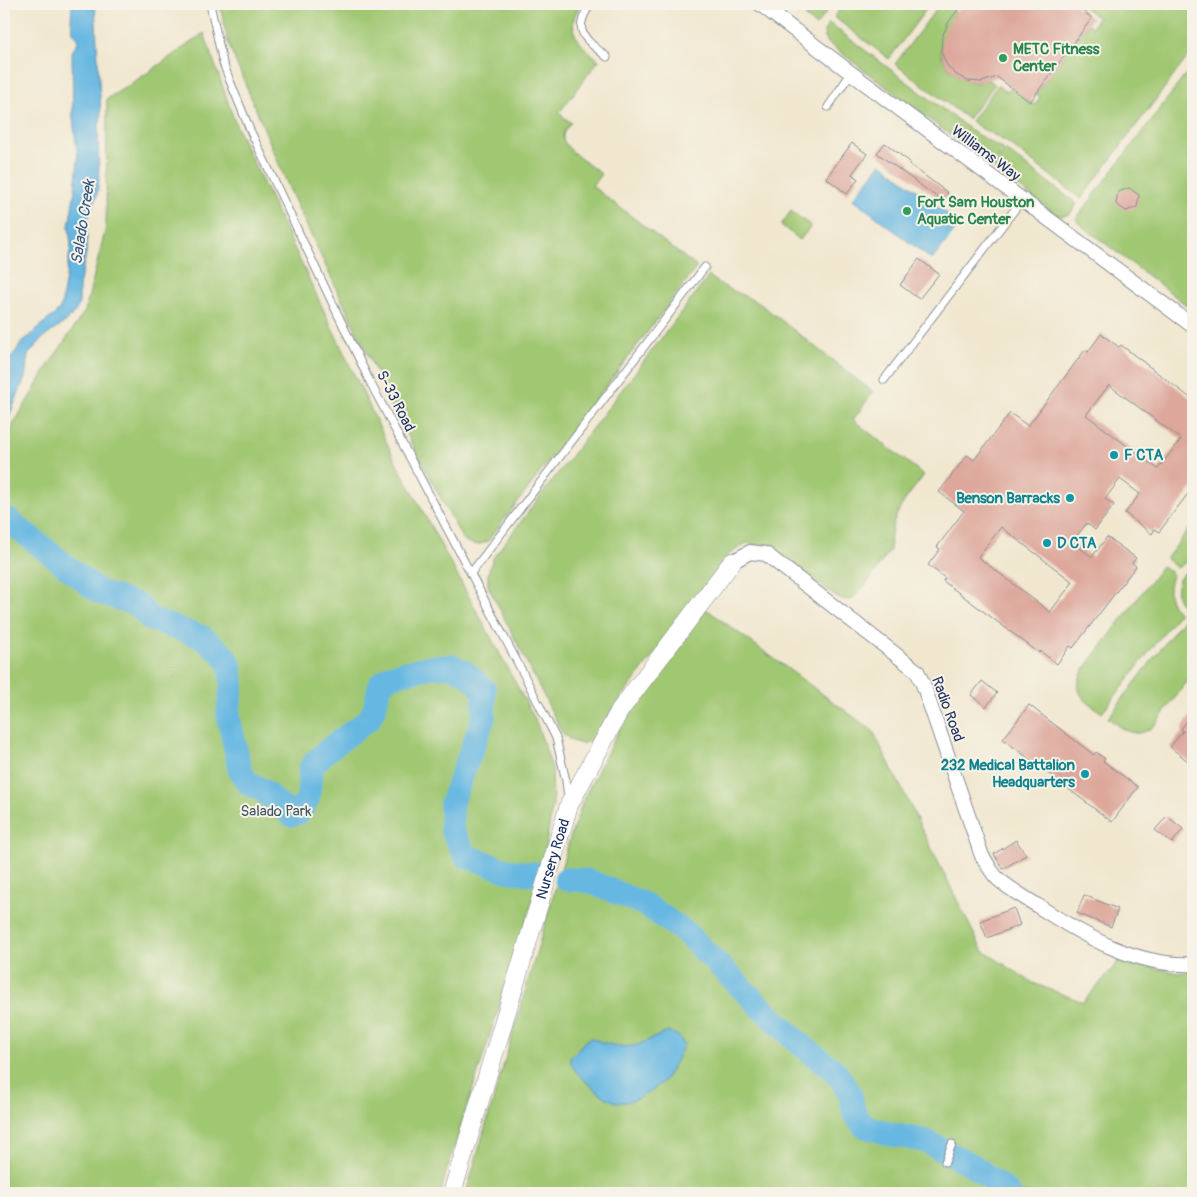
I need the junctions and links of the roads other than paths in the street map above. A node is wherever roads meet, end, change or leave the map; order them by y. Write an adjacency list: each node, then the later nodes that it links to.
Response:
1 (210, 4): 12 (lane, S-33 Road)
2 (591, 4): 4 (lane)
3 (760, 4): 5 (street, Williams Way)
4 (607, 56)
5 (851, 73): 6 (lane); 7 (street, Williams Way)
6 (828, 107)
7 (1022, 200): 9 (street, Williams Way); 10 (lane)
8 (705, 267): 12 (lane)
9 (1193, 326)
10 (884, 380)
11 (732, 562): 13 (street, Nursery Road); 14 (street, Radio Road)
12 (471, 573): 13 (lane, S-33 Road)
13 (569, 805): 17 (street, Nursery Road)
14 (1193, 964)
15 (952, 1144): 16 (lane)
16 (944, 1162)
17 (452, 1193)

